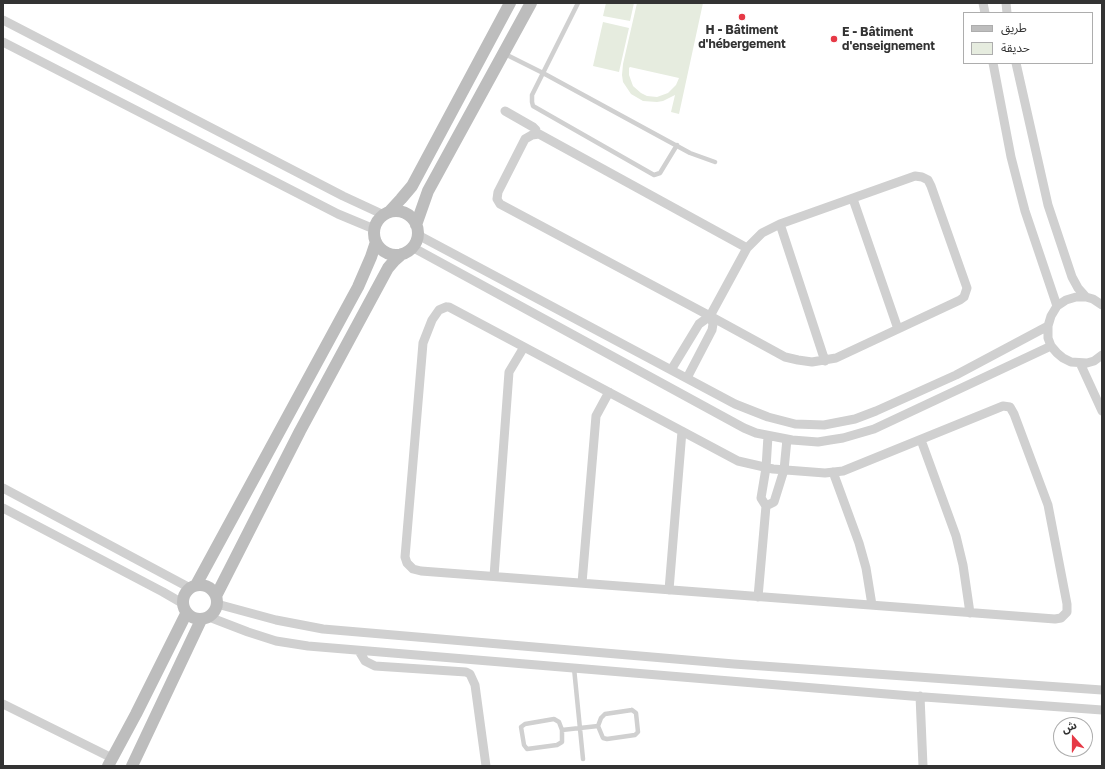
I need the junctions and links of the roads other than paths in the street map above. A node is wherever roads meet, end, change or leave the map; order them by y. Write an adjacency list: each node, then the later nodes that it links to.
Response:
1 (510, 3): 16 (main road)
2 (531, 3): 6 (main road)
3 (578, 3): 9 (lane)
4 (3, 20): 13 (street)
5 (3, 42): 13 (street)
6 (504, 53): 9 (lane); 19 (main road)
7 (993, 64): 26 (street)
8 (1016, 64): 24 (street)
9 (543, 73): 12 (lane); 12 (lane)
10 (505, 111): 11 (street)
11 (536, 134): 22 (street); 28 (street)
12 (676, 145): 14 (lane)
13 (251, 159): 16 (street); 18 (street)
14 (715, 162)
15 (853, 199): 17 (street); 31 (street); 31 (street)
16 (386, 214): 18 (main road); 19 (main road)
17 (780, 224): 22 (street); 35 (street)
18 (374, 229): 20 (main road)
19 (417, 230): 21 (main road); 27 (street)
20 (376, 242): 23 (main road); 55 (main road)
21 (412, 247): 23 (main road); 29 (street)
22 (747, 248): 28 (street)
23 (402, 254): 58 (main road)
24 (1086, 297): 25 (street); 26 (street)
25 (1101, 302)
26 (1057, 306): 30 (street)
27 (560, 312): 29 (street); 37 (street)
28 (710, 316): 35 (street); 37 (street); 38 (street)
29 (552, 324): 44 (street)
30 (1048, 326): 32 (street); 40 (street)
31 (898, 328): 35 (street)
32 (1051, 346): 36 (street); 42 (street)
33 (524, 347): 39 (street); 53 (street); 53 (street)
34 (1102, 355): 36 (street)
35 (826, 361)
36 (1080, 363): 41 (street)
37 (671, 370): 38 (street)
38 (687, 378): 40 (street)
39 (609, 392): 43 (street); 54 (street)
40 (890, 404): 42 (street)
41 (1102, 410)
42 (897, 418): 45 (street)
43 (682, 431): 47 (street); 56 (street)
44 (768, 436): 45 (street); 47 (street)
45 (787, 439): 48 (street)
46 (921, 440): 49 (street); 61 (street); 61 (street)
47 (766, 468): 48 (street); 51 (street)
48 (784, 470): 49 (street); 51 (street)
49 (833, 472): 59 (street)
50 (3, 488): 55 (street)
51 (766, 506): 57 (street)
52 (3, 508): 60 (street)
53 (494, 576): 54 (street)
54 (582, 583): 56 (street)
55 (193, 587): 58 (main road); 60 (main road)
56 (668, 590): 57 (street)
57 (758, 596): 59 (street)
58 (217, 600): 62 (main road); 65 (street)
59 (872, 605): 61 (street)
60 (184, 609): 62 (main road); 73 (main road)
61 (970, 613)
62 (205, 619): 63 (street); 74 (main road)
63 (359, 651): 64 (street); 75 (street)
64 (574, 668): 66 (street); 70 (lane)
65 (1102, 690)
66 (920, 696): 68 (street); 76 (street)
67 (3, 704): 73 (street)
68 (1102, 710)
69 (598, 726): 69 (lane); 70 (lane)
70 (579, 728): 71 (lane); 72 (lane)
71 (562, 730): 71 (lane)
72 (583, 759)
73 (110, 762)
74 (132, 766)
75 (486, 766)
76 (924, 766)

